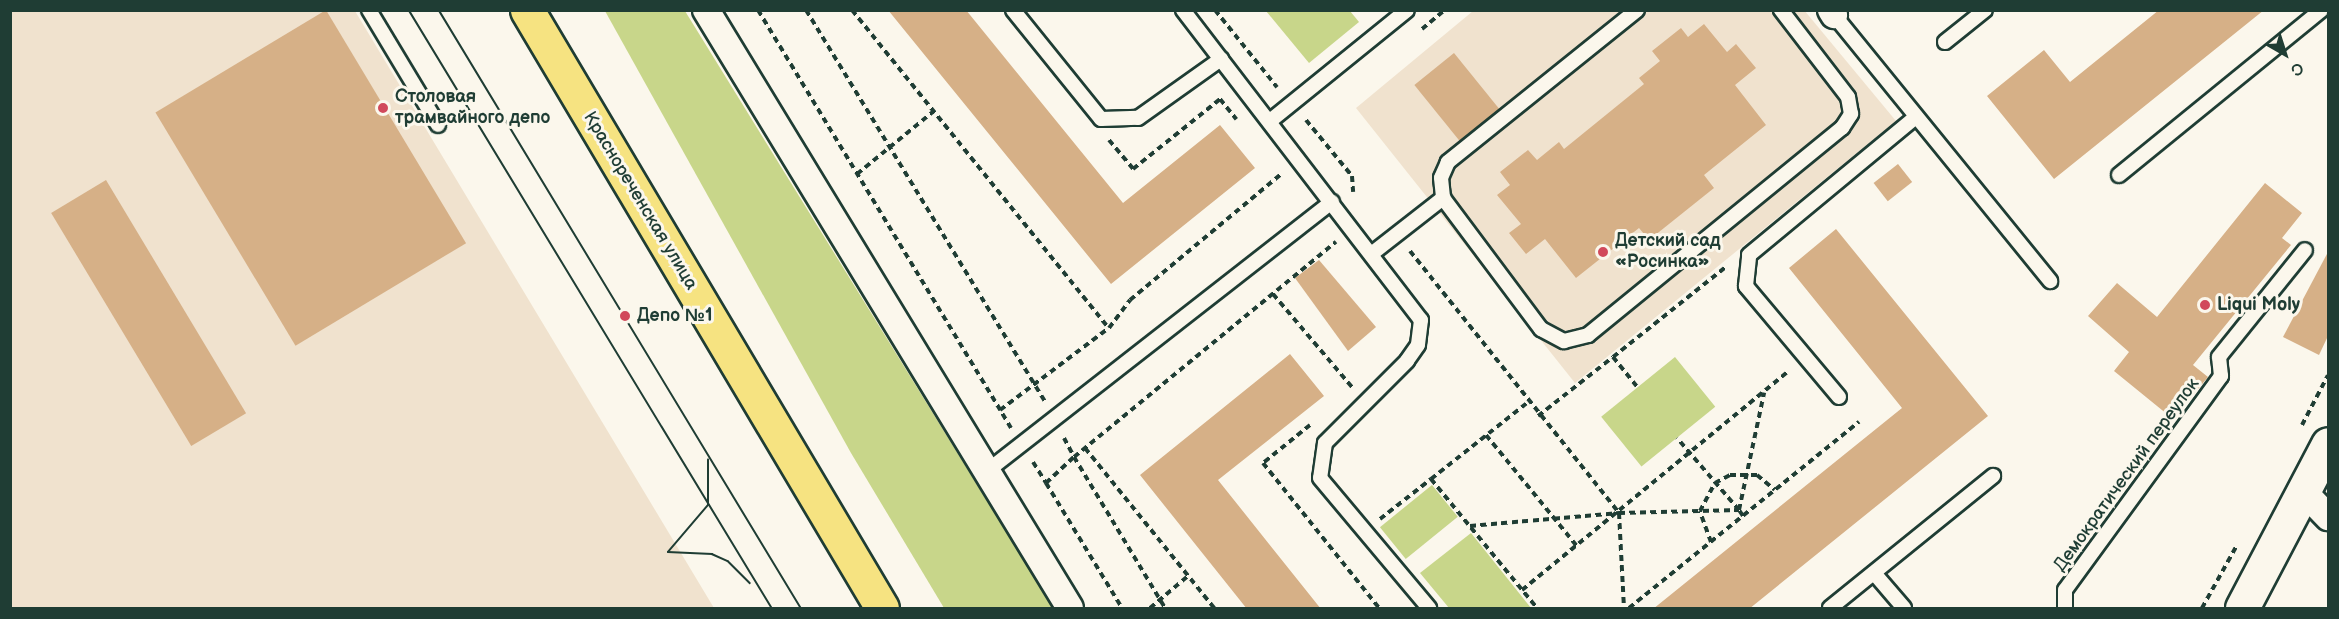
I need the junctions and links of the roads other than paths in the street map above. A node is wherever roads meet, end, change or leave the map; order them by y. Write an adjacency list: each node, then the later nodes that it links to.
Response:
1 (369, 10): 16 (lane)
2 (527, 10): 30 (main road, Краснореченская улица)
3 (706, 10): 25 (street)
4 (1013, 10): 13 (lane)
5 (1183, 10): 13 (lane)
6 (1407, 10): 15 (lane)
7 (1637, 10): 18 (lane)
8 (1781, 10): 18 (lane)
9 (1985, 10): 12 (lane)
10 (2321, 10): 17 (lane)
11 (1835, 12): 14 (lane)
12 (1945, 42)
13 (1221, 59): 15 (lane)
14 (1916, 117): 22 (lane); 23 (lane)
15 (1270, 121): 19 (lane)
16 (438, 125)
17 (2119, 176)
18 (1443, 198): 21 (lane)
19 (1332, 202): 21 (lane); 25 (lane)
20 (2305, 250): 35 (lane, Демократический переулок)
21 (1374, 252): 32 (lane)
22 (2050, 281)
23 (1839, 397)
24 (2328, 444): 27 (street)
25 (986, 472): 31 (street)
26 (1993, 476): 29 (lane)
27 (2304, 492): 28 (street); 36 (street)
28 (2328, 517)
29 (1874, 573): 33 (lane); 34 (lane)
30 (882, 609)
31 (1070, 609)
32 (1429, 609)
33 (1830, 609)
34 (1904, 609)
35 (2065, 609)
36 (2242, 609)

